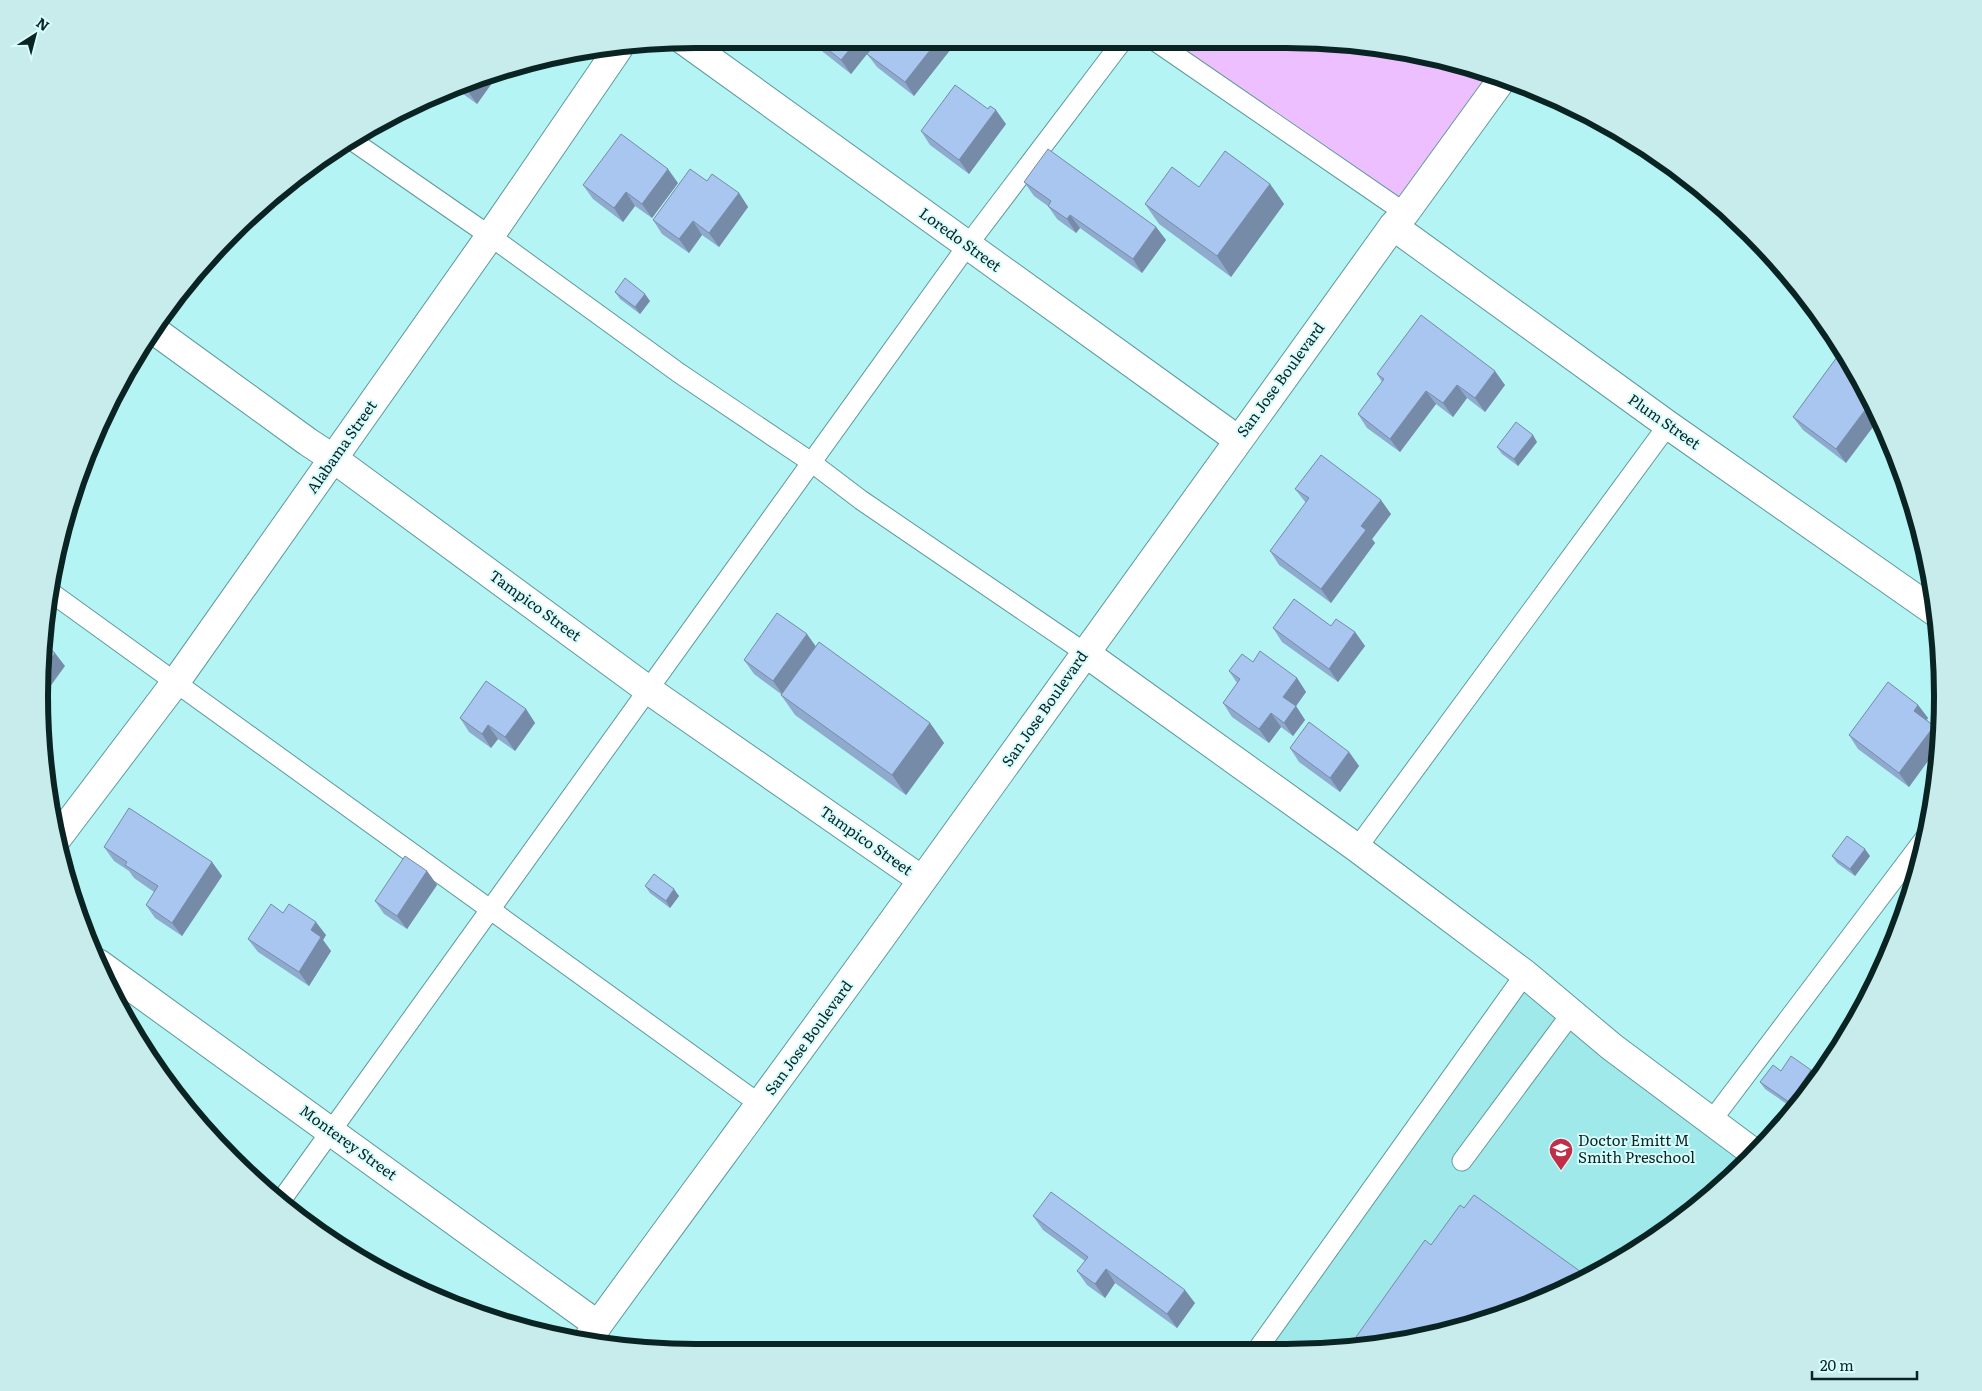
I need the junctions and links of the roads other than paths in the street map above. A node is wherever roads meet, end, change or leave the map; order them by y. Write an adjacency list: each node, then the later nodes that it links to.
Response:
1 (694, 48): 9 (street, Loredo Street)
2 (1117, 48): 9 (lane)
3 (1164, 48): 7 (lane)
4 (616, 53): 8 (street, Alabama Street)
5 (1499, 84): 7 (street, San Jose Boulevard)
6 (356, 143): 8 (lane)
7 (1399, 220): 11 (street, Plum Street); 12 (street, San Jose Boulevard)
8 (490, 236): 13 (street, Alabama Street); 14 (lane)
9 (967, 246): 12 (street, Loredo Street); 14 (lane)
10 (158, 333): 13 (street, Tampico Street)
11 (1668, 425): 16 (street, Plum Street); 21 (lane)
12 (1237, 439): 17 (street, San Jose Boulevard)
13 (334, 459): 18 (street, Alabama Street); 19 (street, Tampico Street)
14 (811, 462): 17 (lane); 19 (lane)
15 (56, 596): 18 (lane)
16 (1928, 607)
17 (1084, 652): 21 (street); 23 (street, San Jose Boulevard)
18 (175, 683): 20 (street, Alabama Street); 24 (lane)
19 (648, 688): 23 (street, Tampico Street); 24 (lane)
20 (62, 832)
21 (1357, 848): 26 (street)
22 (1915, 851): 29 (lane)
23 (922, 880): 28 (street, San Jose Boulevard)
24 (490, 909): 28 (lane); 30 (lane)
25 (109, 970): 30 (street, Monterey Street)
26 (1524, 974): 27 (street); 35 (lane)
27 (1571, 1014): 29 (street); 32 (lane)
28 (761, 1105): 34 (street, San Jose Boulevard)
29 (1712, 1120): 31 (street)
30 (332, 1131): 33 (lane); 34 (street, Monterey Street)
31 (1749, 1149)
32 (1462, 1161)
33 (284, 1196)
34 (593, 1333)
35 (1261, 1344)

